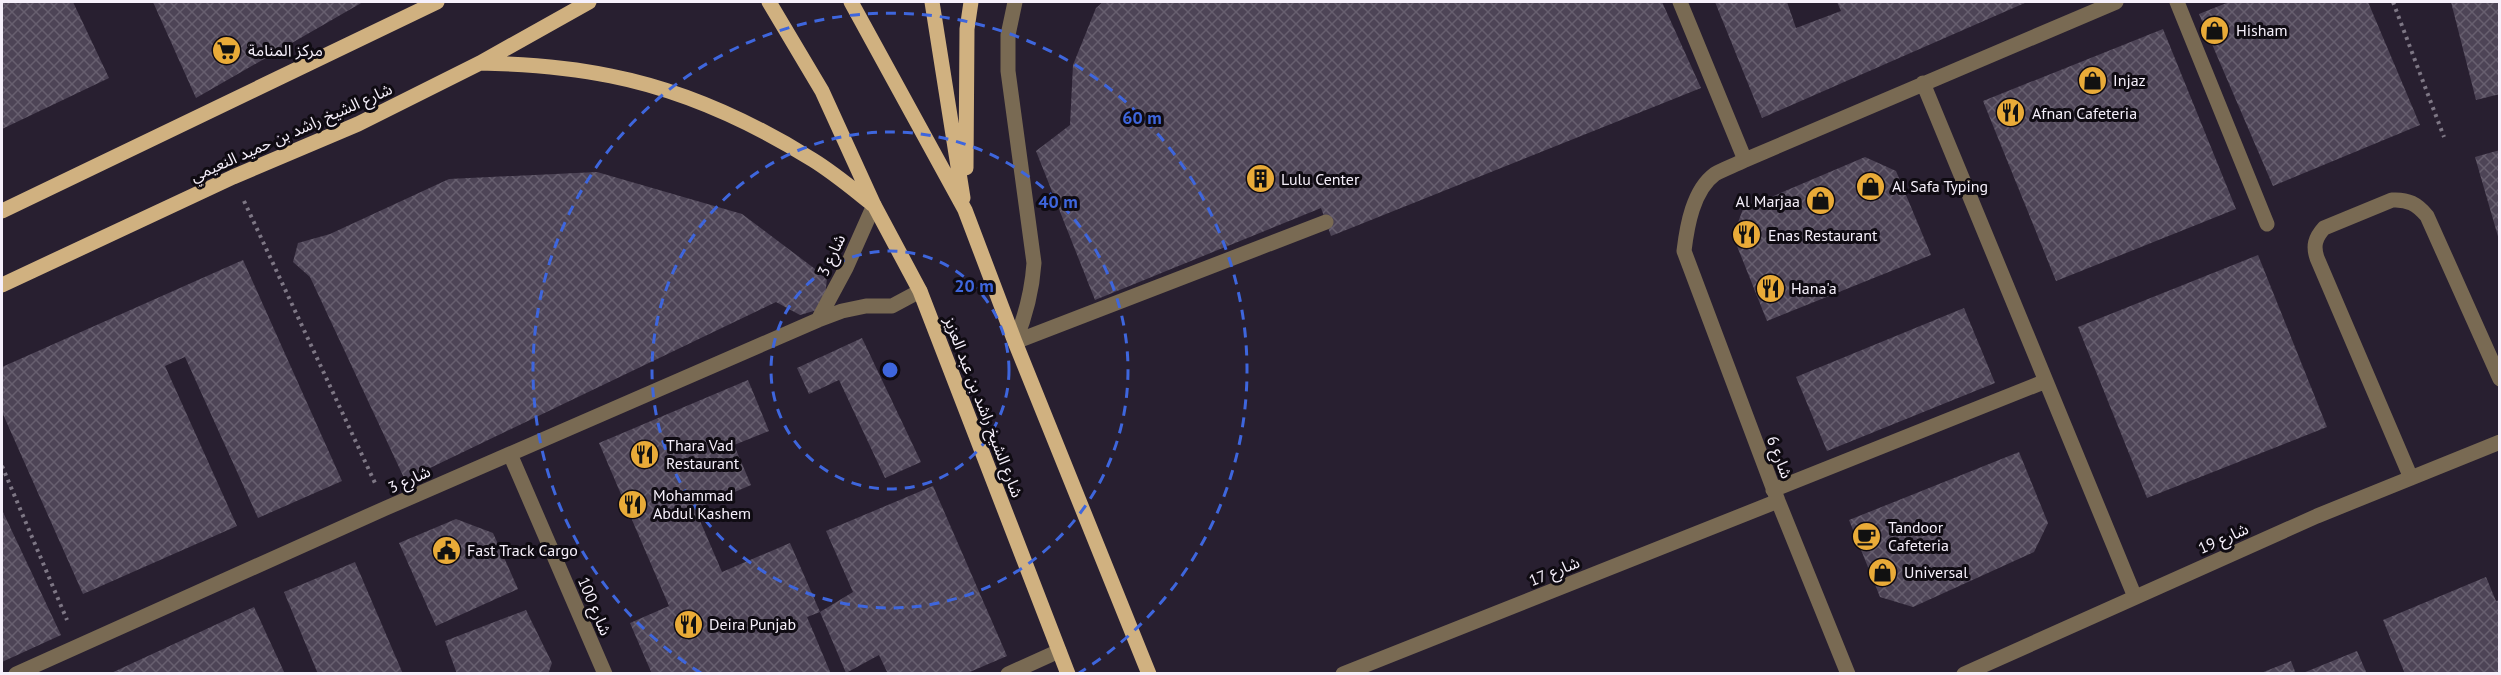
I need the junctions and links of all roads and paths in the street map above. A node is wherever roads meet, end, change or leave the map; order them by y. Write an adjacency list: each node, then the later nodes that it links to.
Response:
1 (437, 2): 19 (main road)
2 (589, 2): 13 (main road, شارع الشيخ راشد بن حميد النعيمي)
3 (769, 2): 18 (main road, شارع الشيخ راشد بن عبد العزيز)
4 (851, 2): 20 (main road)
5 (932, 2): 20 (main road)
6 (971, 2): 20 (main road)
7 (1015, 2): 26 (street)
8 (1680, 2): 16 (street)
9 (2116, 2): 12 (street)
10 (2177, 2): 22 (street)
11 (2393, 2): 15 (path)
12 (2094, 6): 14 (street)
13 (480, 63): 17 (main road, شارع الشيخ راشد بن حميد النعيمي); 18 (main road)
14 (1923, 83): 16 (street); 28 (street)
15 (2444, 137)
16 (1745, 160): 33 (street, شارع 6)
17 (233, 177): 23 (main road, شارع الشيخ راشد بن حميد النعيمي); 34 (path)
18 (874, 205): 24 (main road, شارع الشيخ راشد بن عبد العزيز); 25 (street, شارع 3)
19 (4, 209)
20 (965, 210): 26 (main road)
21 (1326, 222): 26 (street)
22 (2268, 224)
23 (2, 285)
24 (920, 291): 25 (street, شارع 3); 37 (main road, شارع الشيخ راشد بن عبد العزيز)
25 (818, 320): 30 (street, شارع 3)
26 (1015, 342): 43 (main road)
27 (2499, 379): 32 (street)
28 (2046, 381): 33 (street, شارع 17); 35 (street)
29 (2499, 442): 32 (street, شارع 19)
30 (510, 454): 34 (street, شارع 3); 40 (street, شارع 100)
31 (2, 466): 36 (path)
32 (2411, 478): 35 (street, شارع 19)
33 (1775, 496): 44 (street, شارع 17); 45 (street, شارع 6)
34 (386, 508): 36 (street, شارع 3)
35 (2135, 597): 46 (street, شارع 19)
36 (78, 646): 39 (street, شارع 3)
37 (1059, 651): 38 (street); 42 (main road, شارع الشيخ راشد بن عبد العزيز)
38 (1031, 668): 41 (street)
39 (16, 674)
40 (605, 674)
41 (1008, 674)
42 (1068, 674)
43 (1149, 674)
44 (1343, 674)
45 (1848, 674)
46 (1964, 674)

